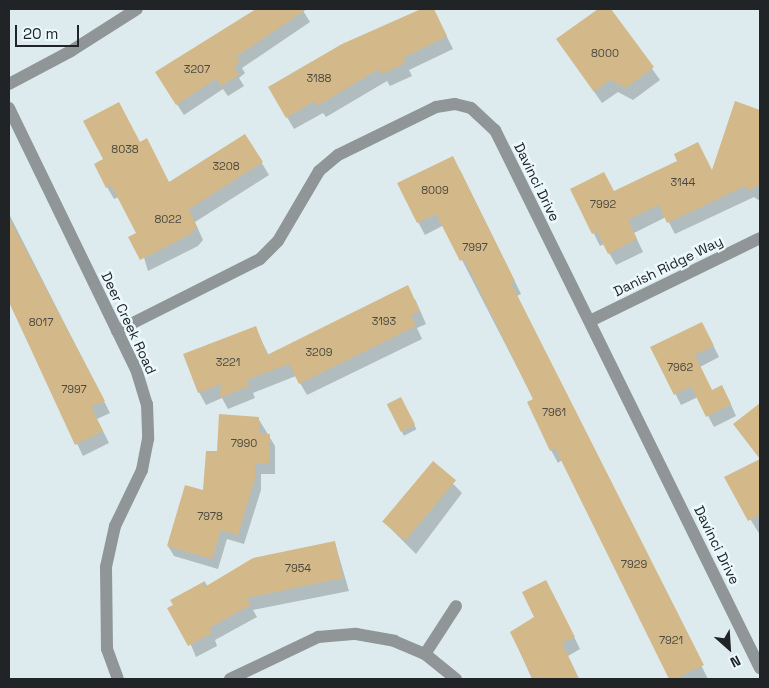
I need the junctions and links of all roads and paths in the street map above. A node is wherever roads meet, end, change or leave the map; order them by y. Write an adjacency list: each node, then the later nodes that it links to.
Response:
1 (137, 9): 2 (street)
2 (9, 84)
3 (9, 108): 6 (street, Deer Creek Road)
4 (760, 238): 5 (street, Danish Ridge Way)
5 (590, 321): 6 (street, Davinci Drive); 9 (street, Davinci Drive)
6 (117, 331): 10 (street, Deer Creek Road)
7 (456, 606): 8 (street)
8 (425, 654): 11 (street); 12 (street)
9 (760, 668)
10 (118, 679)
11 (230, 679)
12 (456, 679)

